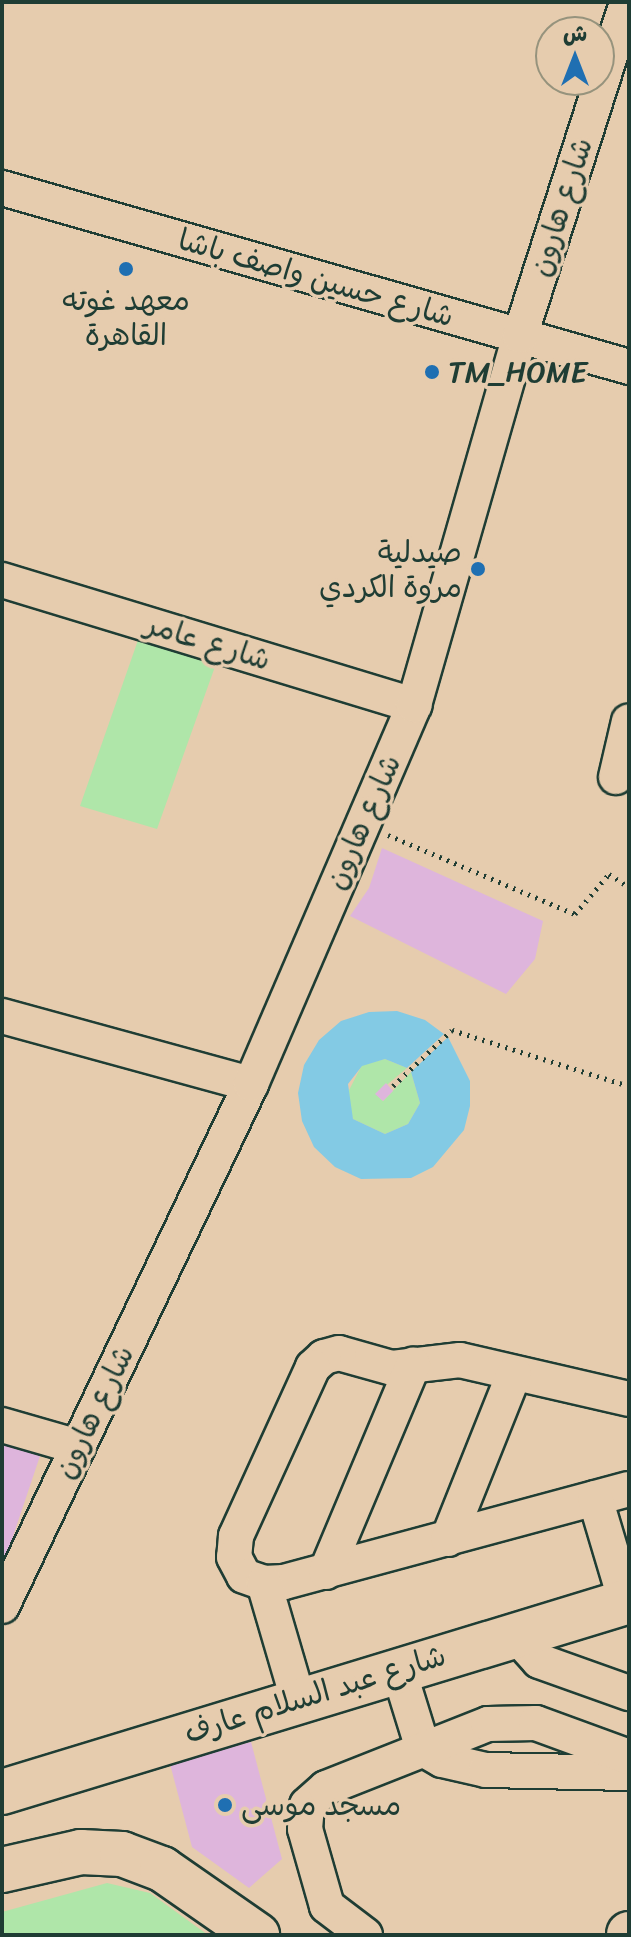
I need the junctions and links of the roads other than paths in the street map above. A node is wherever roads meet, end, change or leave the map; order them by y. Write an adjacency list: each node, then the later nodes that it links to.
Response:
1 (627, 2): 3 (street, شارع هارون)
2 (2, 188): 3 (street, شارع حسين واصف باشا)
3 (520, 336): 4 (street, شارع حسين واصف باشا); 6 (street, شارع هارون)
4 (629, 367)
5 (2, 580): 6 (street, شارع عامر)
6 (414, 705): 10 (street, شارع هارون)
7 (629, 721): 8 (street)
8 (616, 777)
9 (2, 1016): 10 (street)
10 (251, 1084): 15 (street, شارع هارون)
11 (413, 1365): 12 (street); 19 (street); 20 (street)
12 (514, 1374): 13 (street); 18 (street)
13 (629, 1399)
14 (2, 1425): 15 (street)
15 (78, 1447): 22 (street, شارع هارون)
16 (629, 1489): 17 (street)
17 (595, 1498): 18 (street); 21 (street)
18 (448, 1539): 19 (street)
19 (326, 1572): 20 (street)
20 (264, 1583): 28 (street)
21 (628, 1602): 23 (main road, شارع عبد السلام عارف)
22 (2, 1606)
23 (515, 1634): 25 (main road, شارع عبد السلام عارف); 26 (street)
24 (629, 1667): 26 (street)
25 (398, 1668): 28 (main road, شارع عبد السلام عارف); 31 (street)
26 (583, 1680): 27 (street)
27 (629, 1693)
28 (298, 1699): 36 (main road, شارع عبد السلام عارف)
29 (536, 1723): 30 (street); 32 (street); 34 (street)
30 (488, 1724): 31 (street); 33 (street)
31 (423, 1749): 33 (street); 38 (street)
32 (629, 1757)
33 (486, 1770): 34 (street)
34 (529, 1772): 35 (street)
35 (629, 1773)
36 (2, 1792)
37 (2, 1870): 39 (main road)
38 (352, 1932)
39 (257, 1935)

